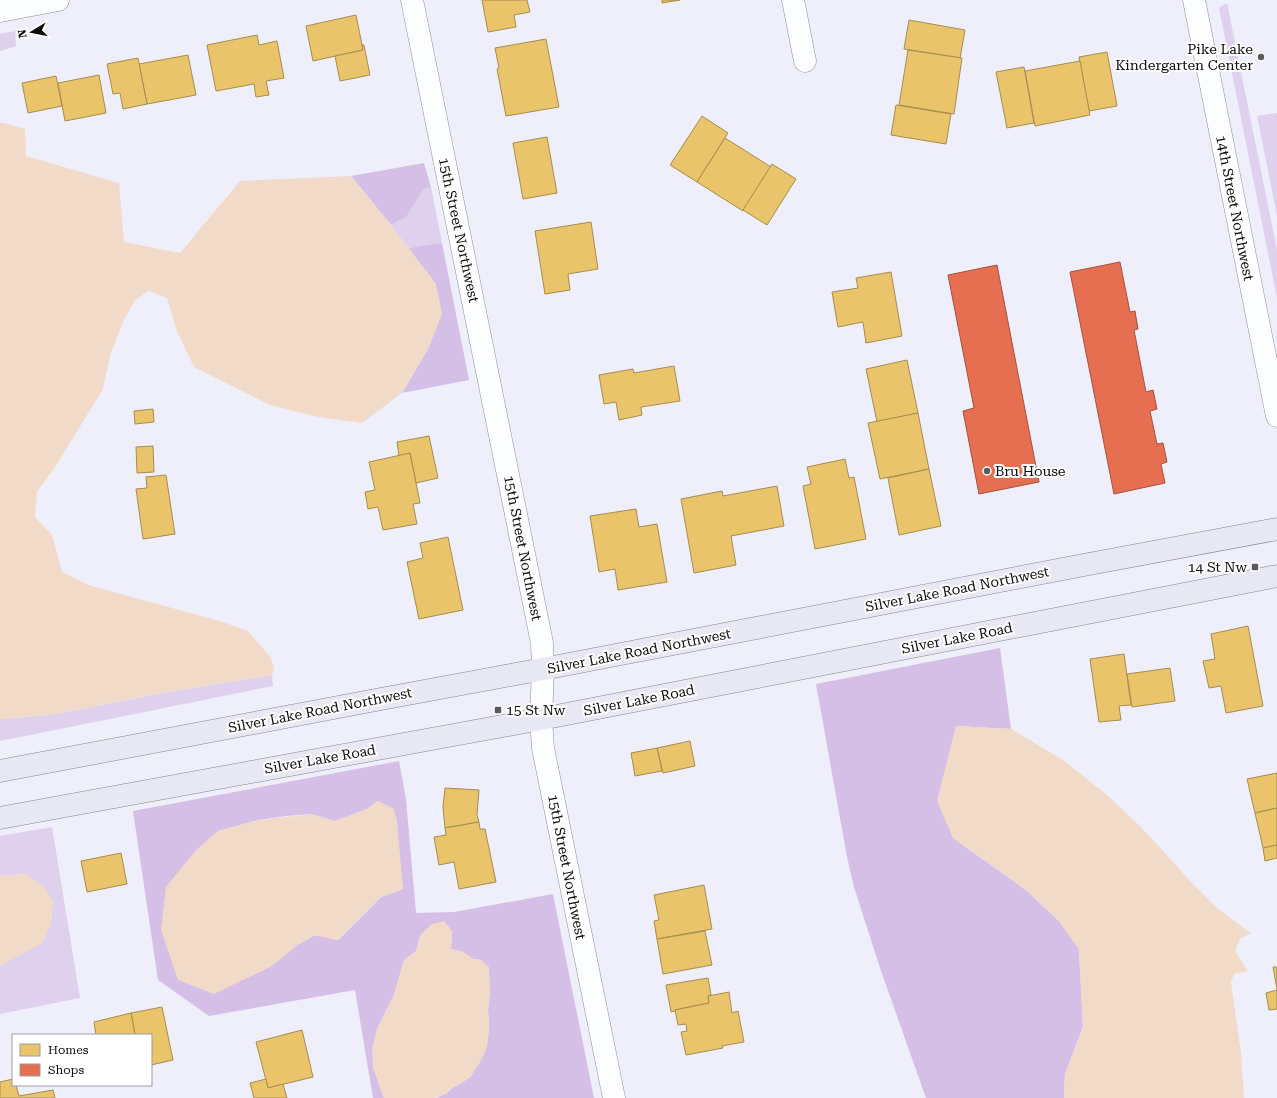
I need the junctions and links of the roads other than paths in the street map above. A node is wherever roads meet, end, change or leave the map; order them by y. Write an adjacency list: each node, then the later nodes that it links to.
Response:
1 (58, 0): 5 (street)
2 (412, 0): 10 (street, 15th Street Northwest)
3 (793, 0): 6 (street)
4 (1194, 0): 7 (street, 14th Street Northwest)
5 (0, 11)
6 (805, 61)
7 (1277, 416)
8 (1277, 528): 10 (main road, Silver Lake Road Northwest)
9 (1277, 576): 11 (main road, Silver Lake Road)
10 (543, 669): 11 (street, 15th Street Northwest); 12 (main road, Silver Lake Road Northwest)
11 (541, 718): 13 (main road, Silver Lake Road); 14 (street, 15th Street Northwest)
12 (0, 771)
13 (0, 818)
14 (614, 1098)

